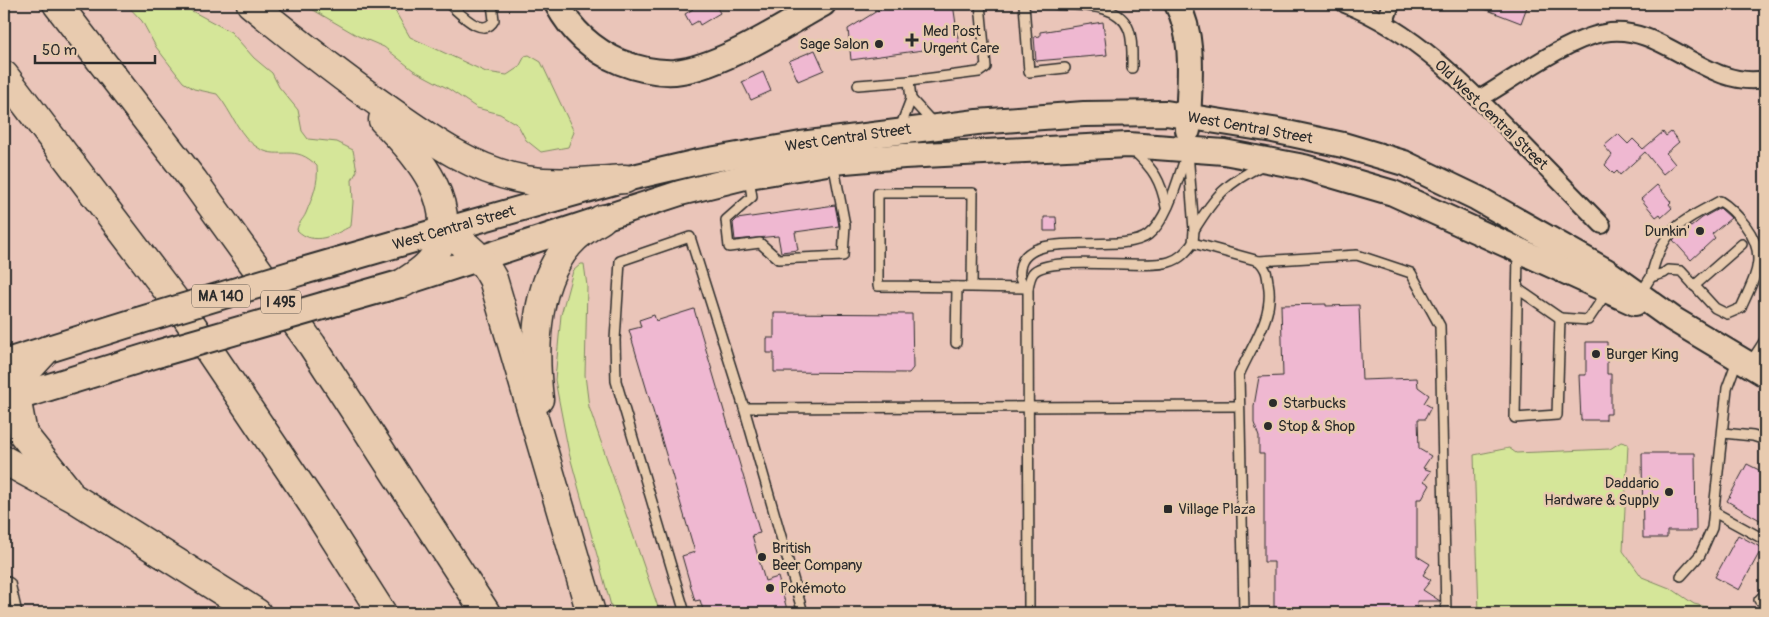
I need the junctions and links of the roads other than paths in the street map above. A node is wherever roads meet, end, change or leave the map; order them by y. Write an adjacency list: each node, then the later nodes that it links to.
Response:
1 (57, 4): 73 (highway, I 495)
2 (251, 4): 14 (highway)
3 (449, 4): 4 (lane)
4 (492, 4)
5 (557, 4): 6 (main road)
6 (823, 4)
7 (980, 4): 19 (lane)
8 (1024, 4): 15 (lane)
9 (1056, 4): 16 (lane)
10 (1178, 4): 23 (main road)
11 (1345, 4): 13 (street, Old West Central Street)
12 (1391, 4): 13 (street)
13 (1385, 22): 22 (street, Old West Central Street)
14 (328, 67): 31 (highway); 36 (highway)
15 (1065, 68)
16 (1132, 68)
17 (4, 75): 72 (highway)
18 (1765, 79): 22 (street)
19 (909, 81): 20 (lane); 21 (lane)
20 (858, 85)
21 (911, 99): 24 (lane); 25 (lane)
22 (1479, 99): 34 (street, Old West Central Street)
23 (1188, 116): 24 (main road, West Central Street / MA 140); 27 (main road); 43 (main road, West Central Street / MA 140)
24 (936, 126): 25 (main road, West Central Street / MA 140)
25 (900, 130): 31 (main road, West Central Street / MA 140)
26 (1128, 145): 27 (main road, West Central Street / MA 140); 29 (main road, West Central Street / MA 140); 32 (lane)
27 (1188, 150): 28 (main road, West Central Street / MA 140); 32 (lane); 35 (lane)
28 (1271, 161): 35 (lane); 39 (main road, West Central Street / MA 140)
29 (833, 162): 30 (main road, West Central Street / MA 140); 30 (lane)
30 (749, 176): 33 (main road, West Central Street / MA 140)
31 (624, 179): 36 (main road, West Central Street / MA 140)
32 (1166, 209): 47 (lane)
33 (602, 219): 40 (main road, West Central Street / MA 140); 64 (highway)
34 (1602, 225)
35 (1194, 230): 37 (lane)
36 (441, 231): 40 (highway); 42 (highway); 54 (main road, West Central Street / MA 140, bridge)
37 (1193, 244): 41 (lane); 47 (lane)
38 (1742, 244): 44 (lane)
39 (1518, 249): 48 (lane); 49 (main road, West Central Street / MA 140)
40 (480, 258): 42 (main road, West Central Street / MA 140); 64 (highway)
41 (1259, 261): 59 (lane); 79 (lane)
42 (403, 283): 57 (main road, West Central Street / MA 140, bridge)
43 (1645, 286): 44 (lane); 44 (lane); 51 (main road, West Central Street / MA 140)
44 (1694, 286)
45 (957, 287): 46 (lane); 46 (lane); 53 (lane)
46 (972, 287): 47 (lane)
47 (1028, 288): 58 (lane)
48 (1518, 289): 50 (lane); 50 (lane)
49 (1608, 291): 50 (lane); 51 (main road, West Central Street / MA 140)
50 (1560, 318)
51 (1673, 319): 56 (main road, West Central Street / MA 140)
52 (1765, 340): 56 (lane)
53 (956, 343)
54 (45, 351): 55 (main road, West Central Street / MA 140); 57 (highway)
55 (4, 363)
56 (1751, 365): 61 (lane)
57 (8, 396): 65 (highway)
58 (1027, 405): 59 (lane); 60 (lane); 77 (lane)
59 (1238, 406): 78 (lane)
60 (744, 408): 75 (lane); 76 (lane)
61 (1723, 433): 62 (lane); 66 (lane)
62 (1765, 440)
63 (4, 460): 65 (highway)
64 (547, 462): 74 (highway)
65 (74, 498): 71 (highway)
66 (1714, 512): 67 (lane); 68 (lane)
67 (1765, 540)
68 (1682, 576)
69 (4, 580): 70 (lane)
70 (17, 613)
71 (257, 613)
72 (382, 613)
73 (486, 613)
74 (592, 613)
75 (685, 613)
76 (803, 613)
77 (1029, 613)
78 (1244, 613)
79 (1446, 613)

